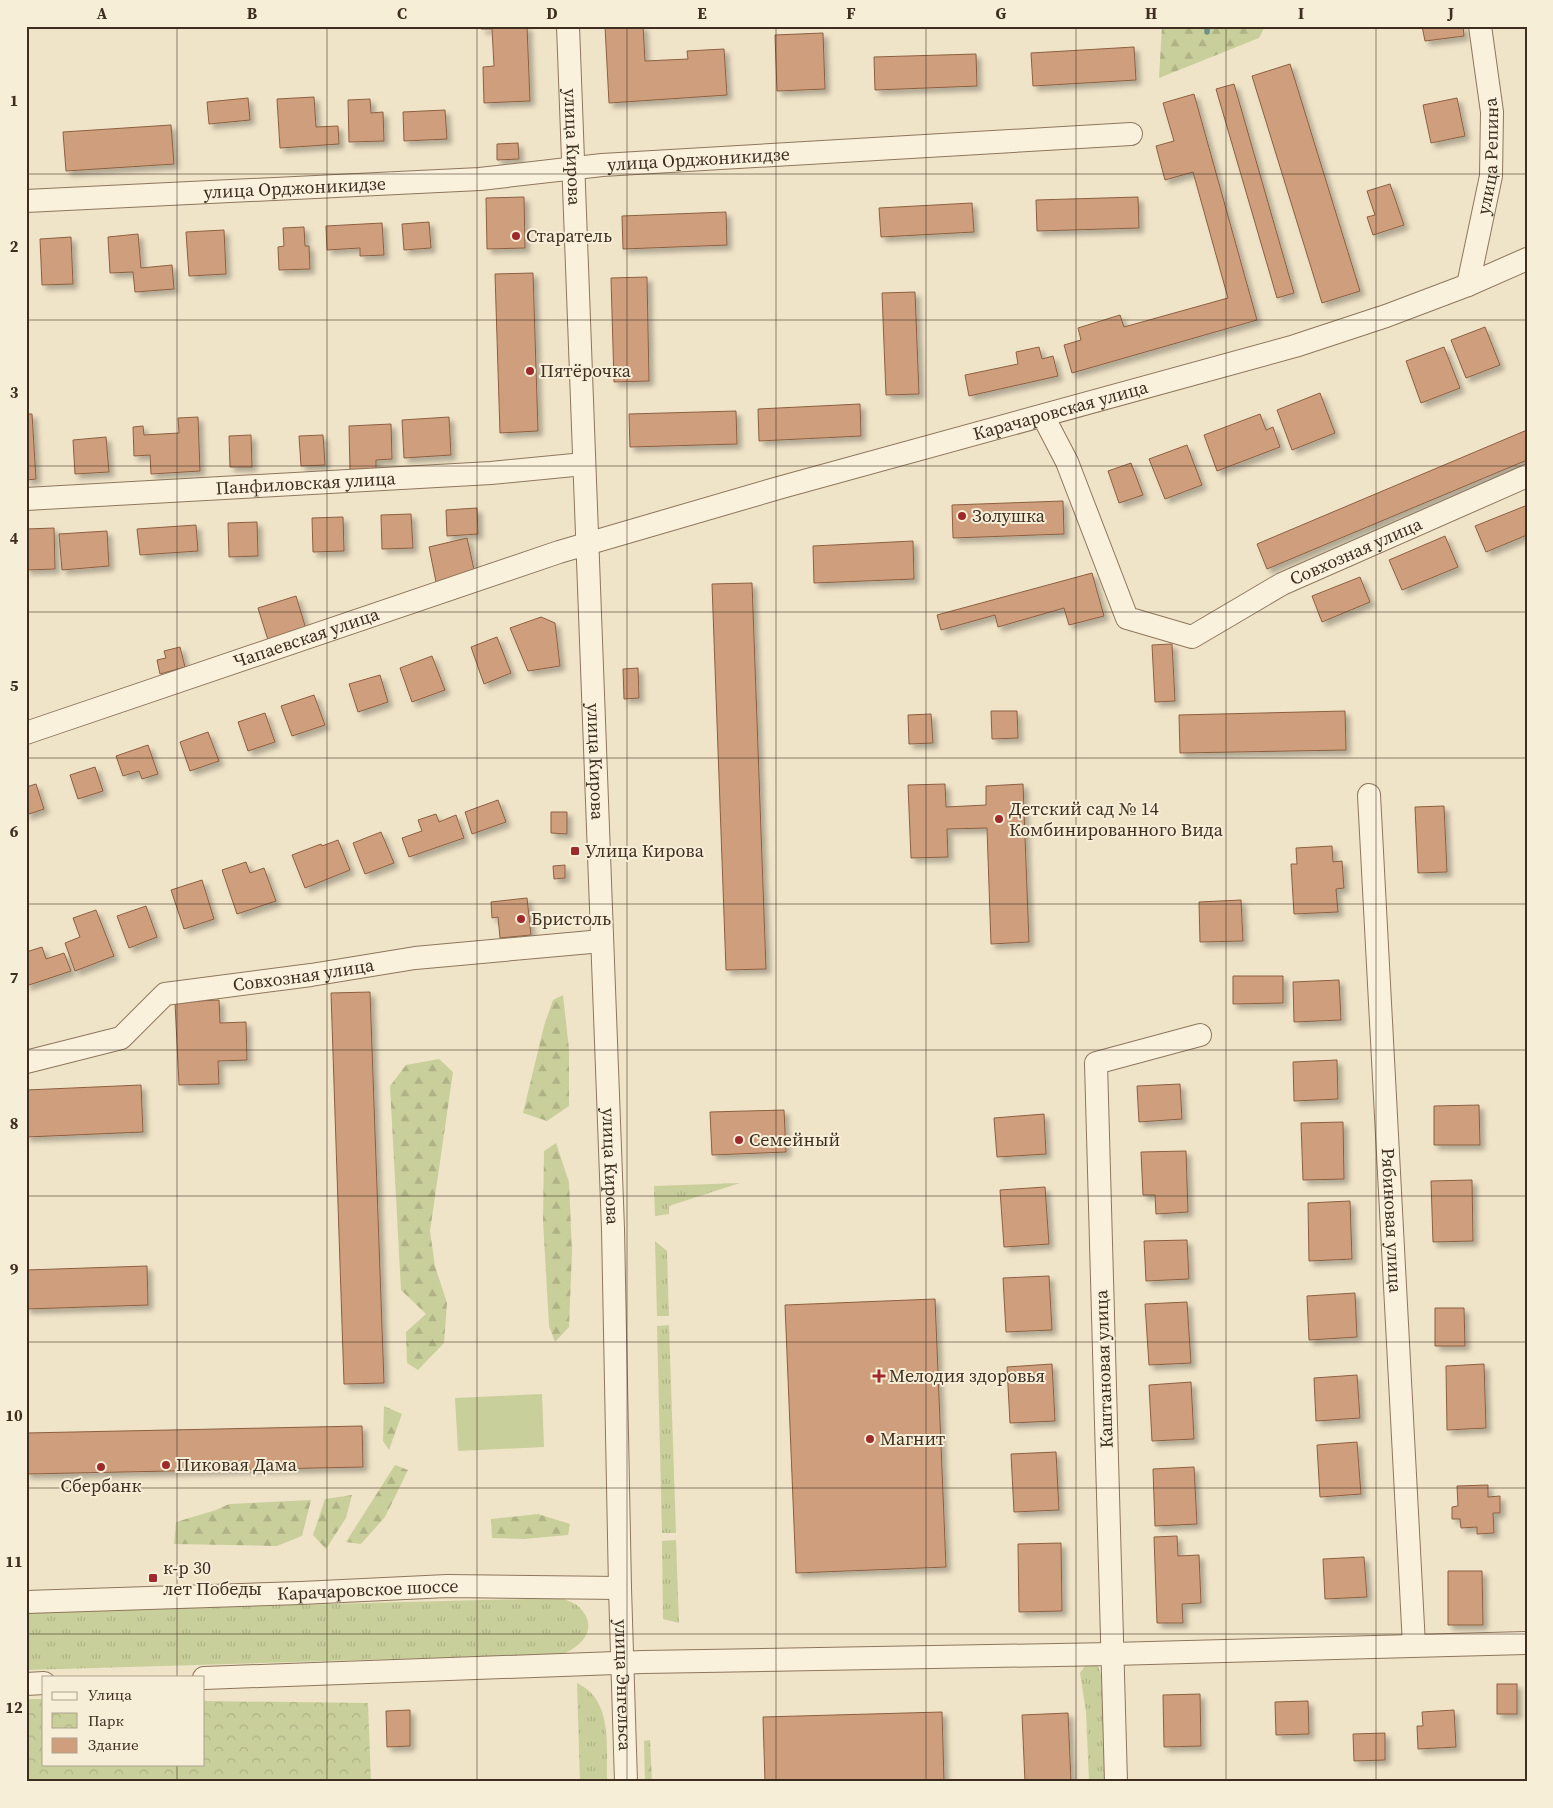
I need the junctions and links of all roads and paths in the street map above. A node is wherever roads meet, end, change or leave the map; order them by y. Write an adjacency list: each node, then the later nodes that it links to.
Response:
1 (568, 26): 4 (street, улица Кирова)
2 (1480, 26): 7 (street, улица Репина)
3 (1131, 134): 4 (street, улица Орджоникидзе)
4 (573, 168): 5 (street, улица Орджоникидзе); 9 (street, улица Кирова)
5 (26, 201)
6 (1527, 260): 7 (street, Карачаровская улица)
7 (1468, 285): 8 (street, Карачаровская улица)
8 (1043, 416): 10 (street, Совхозная улица); 12 (street, Карачаровская улица)
9 (584, 464): 11 (street, Панфиловская улица); 12 (street, улица Кирова)
10 (1527, 476)
11 (26, 499)
12 (587, 544): 13 (street, Чапаевская улица); 15 (street, улица Кирова)
13 (26, 732)
14 (1369, 796): 21 (street, Рябиновая улица)
15 (602, 940): 17 (street, Совхозная улица); 18 (street, улица Кирова)
16 (1200, 1035): 22 (street, Каштановая улица)
17 (26, 1062)
18 (620, 1588): 19 (street, Карачаровское шоссе); 23 (street, улица Энгельса)
19 (26, 1602)
20 (1527, 1643): 21 (street)
21 (1414, 1645): 22 (street)
22 (1112, 1654): 23 (street); 28 (street, Каштановая улица)
23 (622, 1663): 24 (street); 27 (street, улица Энгельса)
24 (205, 1678)
25 (42, 1683): 26 (street)
26 (26, 1684)
27 (626, 1782)
28 (1116, 1782)

